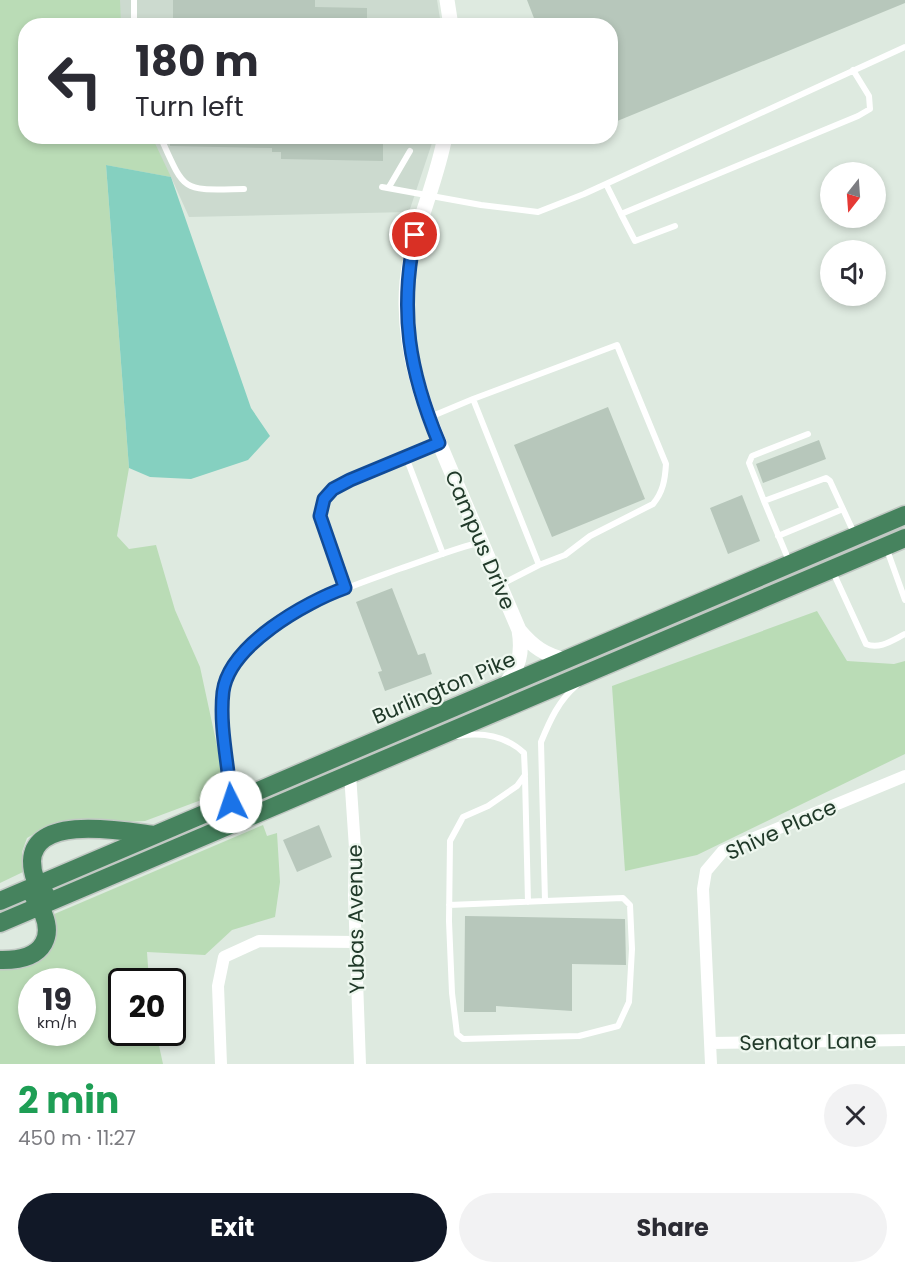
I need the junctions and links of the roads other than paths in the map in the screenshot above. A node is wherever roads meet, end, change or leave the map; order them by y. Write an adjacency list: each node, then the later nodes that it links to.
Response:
1 (134, 0): 3 (lane)
2 (447, 0): 4 (street)
3 (134, 18)
4 (450, 18)
5 (905, 47): 6 (lane)
6 (853, 70): 10 (lane); 13 (lane)
7 (164, 144): 11 (lane)
8 (443, 144): 12 (street, Campus Drive)
9 (410, 151): 12 (lane)
10 (606, 184): 12 (lane); 13 (lane)
11 (244, 189)
12 (428, 194): 16 (street, Campus Drive)
13 (621, 214): 14 (lane)
14 (675, 226)
15 (473, 399): 16 (lane); 30 (lane); 30 (lane)
16 (428, 417): 18 (street, Campus Drive)
17 (808, 434): 20 (lane)
18 (439, 443): 19 (lane); 26 (street, Campus Drive)
19 (406, 457): 28 (lane); 33 (lane)
20 (764, 501): 21 (lane); 23 (lane)
21 (843, 509): 23 (lane); 24 (lane)
22 (905, 515): 24 (highway, Burlington Pike)
23 (778, 536): 29 (lane)
24 (855, 537): 29 (highway, Burlington Pike)
25 (905, 538): 27 (highway, Burlington Pike)
26 (481, 542): 28 (lane); 32 (street, Campus Drive)
27 (885, 546): 31 (highway, Burlington Pike); 34 (lane)
28 (443, 554): 33 (lane)
29 (790, 564): 37 (highway, Burlington Pike)
30 (539, 565): 32 (lane)
31 (832, 569): 36 (lane); 38 (highway, Burlington Pike)
32 (500, 585): 35 (street, Campus Drive)
33 (345, 588): 44 (lane)
34 (905, 600)
35 (519, 630): 37 (street, Campus Drive); 39 (street, Campus Drive)
36 (905, 634)
37 (566, 660): 39 (highway, Burlington Pike)
38 (596, 669): 40 (highway, Burlington Pike); 48 (lane)
39 (504, 686): 44 (highway, Burlington Pike)
40 (429, 740): 41 (highway, Burlington Pike); 42 (lane)
41 (350, 774): 50 (highway, Burlington Pike); 53 (street, Yubas Avenue)
42 (525, 776): 49 (lane); 51 (lane)
43 (903, 781): 56 (street, Shive Place)
44 (231, 802): 45 (highway, Burlington Pike)
45 (156, 835): 46 (highway, Burlington Pike); 46 (highway)
46 (32, 888): 47 (highway, Burlington Pike); 50 (highway)
47 (0, 901)
48 (545, 901): 49 (lane); 51 (lane)
49 (528, 902): 51 (lane)
50 (47, 903): 52 (highway, Burlington Pike); 54 (highway)
51 (449, 905)
52 (0, 923)
53 (356, 942): 57 (street); 58 (street, Yubas Avenue)
54 (0, 960)
55 (905, 1040): 56 (street, Senator Lane)
56 (710, 1043): 59 (street, Shive Place)
57 (221, 1064)
58 (360, 1064)
59 (711, 1064)

